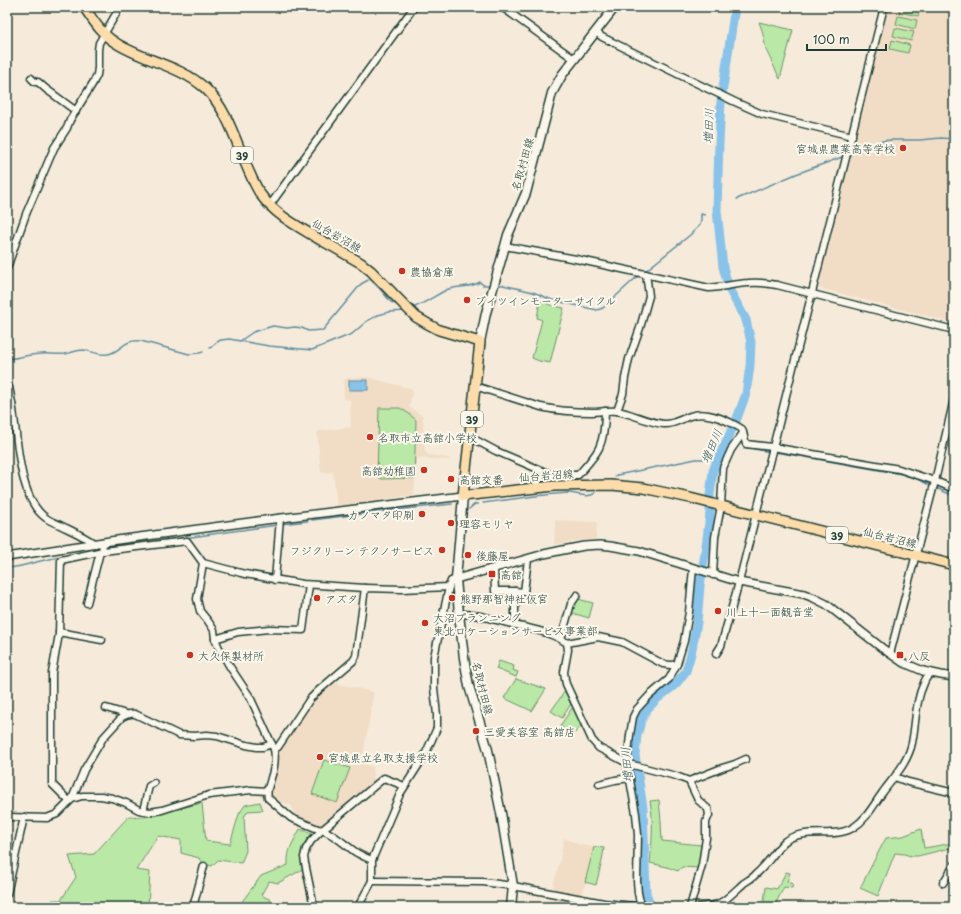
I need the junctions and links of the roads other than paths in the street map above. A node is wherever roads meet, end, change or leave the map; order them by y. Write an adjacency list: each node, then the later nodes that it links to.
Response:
1 (84, 7): 7 (main road, 仙台岩沼線 / 39)
2 (120, 7): 7 (street)
3 (414, 7): 13 (street)
4 (502, 7): 9 (street)
5 (615, 7): 8 (main road, 名取村田線)
6 (884, 7): 12 (street)
7 (104, 34): 11 (street); 13 (main road, 仙台岩沼線 / 39)
8 (599, 34): 9 (main road, 名取村田線); 12 (street)
9 (574, 59): 14 (main road, 名取村田線)
10 (31, 78): 11 (street)
11 (76, 111): 15 (street)
12 (852, 136): 17 (street)
13 (270, 205): 19 (main road, 仙台岩沼線 / 39)
14 (504, 246): 16 (street); 19 (main road, 名取村田線)
15 (7, 268)
16 (643, 273): 17 (street); 24 (street)
17 (811, 294): 18 (street); 27 (street)
18 (954, 330)
19 (480, 342): 21 (main road, 39)
20 (7, 386): 36 (street)
21 (475, 386): 23 (street); 26 (main road, 39)
22 (954, 399): 29 (street)
23 (605, 411): 24 (street); 28 (street)
24 (617, 411): 25 (street)
25 (742, 431): 27 (street); 33 (street)
26 (470, 437): 28 (street); 32 (main road, 39)
27 (771, 450): 29 (street); 34 (street)
28 (552, 475): 30 (street)
29 (934, 485): 31 (street); 37 (street)
30 (536, 488): 32 (main road, 仙台岩沼線 / 39); 33 (main road, 仙台岩沼線 / 39)
31 (954, 489)
32 (463, 496): 35 (street); 45 (main road, 名取村田線)
33 (720, 506): 34 (main road, 仙台岩沼線 / 39); 44 (street)
34 (755, 515): 37 (main road, 仙台岩沼線 / 39); 47 (street)
35 (280, 518): 36 (street); 46 (street)
36 (101, 548): 38 (street); 40 (street); 55 (street); 58 (street)
37 (916, 556): 41 (main road, 仙台岩沼線 / 39); 64 (street)
38 (7, 557)
39 (528, 559): 42 (street); 43 (street); 52 (street)
40 (203, 563): 46 (street); 59 (street)
41 (954, 565)
42 (494, 569): 45 (street); 51 (street)
43 (694, 569): 44 (street); 65 (street)
44 (712, 574): 47 (street)
45 (456, 579): 49 (street); 56 (main road, 名取村田線)
46 (275, 580): 48 (street)
47 (738, 582): 63 (street); 64 (street)
48 (309, 585): 50 (street); 59 (street)
49 (449, 587): 50 (street); 78 (street)
50 (365, 588): 70 (street)
51 (495, 591): 52 (street); 54 (street)
52 (515, 591): 57 (street)
53 (577, 595): 60 (street)
54 (495, 598)
55 (87, 603)
56 (459, 614): 57 (street); 92 (main road, 名取村田線)
57 (515, 625): 60 (street)
58 (61, 633): 61 (street); 81 (street)
59 (215, 639): 70 (street)
60 (561, 639): 62 (street)
61 (102, 640)
62 (568, 643): 65 (street); 72 (street)
63 (716, 654)
64 (890, 654): 66 (street)
65 (677, 664): 72 (street)
66 (930, 673): 67 (street); 73 (street)
67 (954, 677)
68 (106, 708): 69 (street)
69 (126, 714): 70 (street); 81 (street)
70 (273, 747): 79 (street)
71 (746, 759): 75 (street)
72 (628, 763): 74 (street); 75 (street)
73 (895, 777): 80 (street); 100 (street)
74 (630, 778): 77 (street); 98 (street)
75 (689, 781): 99 (street)
76 (154, 783): 82 (street)
77 (599, 784)
78 (404, 786): 85 (street); 86 (street)
79 (267, 791): 82 (street); 85 (street)
80 (954, 793)
81 (71, 800): 82 (street); 84 (street)
82 (143, 811)
83 (7, 816): 84 (street)
84 (24, 817): 89 (street)
85 (322, 830): 86 (street); 95 (street)
86 (372, 860): 90 (street)
87 (954, 865): 91 (street)
88 (204, 866): 94 (street)
89 (8, 880): 93 (street)
90 (372, 880): 92 (street); 96 (street)
91 (943, 883)
92 (513, 886): 97 (main road, 名取村田線); 98 (street)
93 (7, 894)
94 (194, 907)
95 (314, 907)
96 (358, 907)
97 (511, 907)
98 (642, 907)
99 (690, 907)
100 (700, 907)

